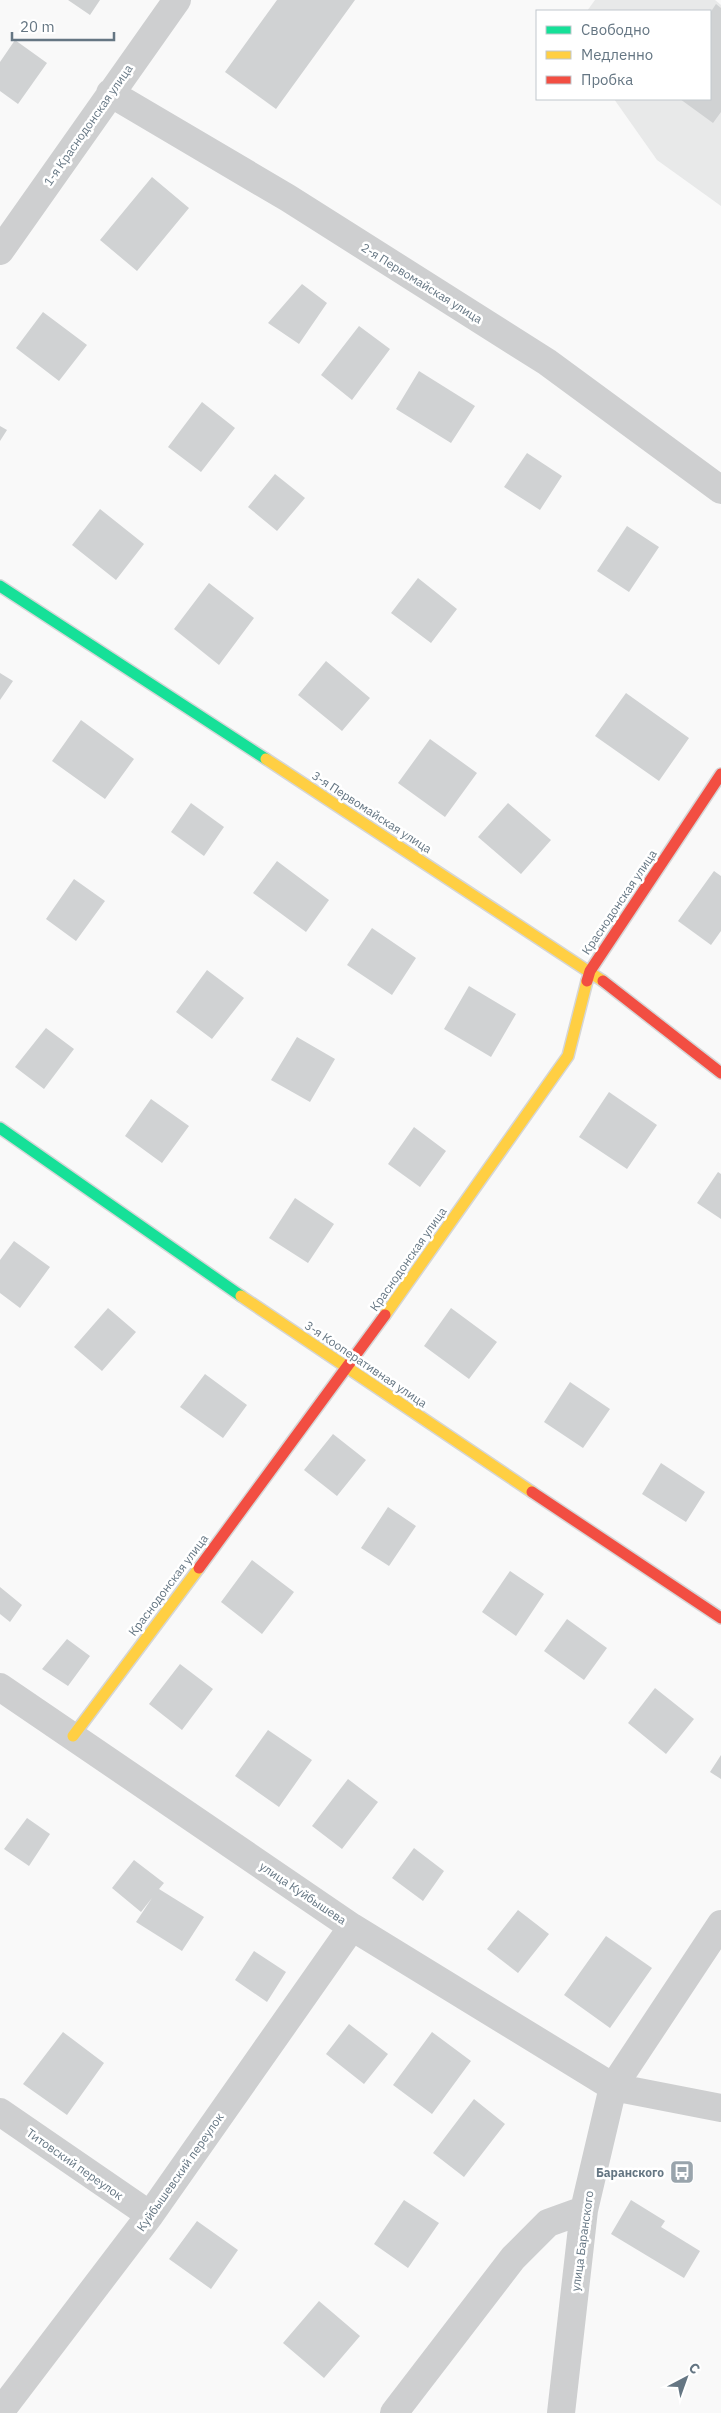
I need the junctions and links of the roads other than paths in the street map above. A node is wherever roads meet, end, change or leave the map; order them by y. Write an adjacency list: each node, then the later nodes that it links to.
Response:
1 (177, 0): 2 (street, 1-я Краснодонская улица)
2 (110, 93): 3 (street, 1-я Краснодонская улица); 4 (street, 2-я Первомайская улица)
3 (0, 251)
4 (721, 490)
5 (0, 586): 7 (street, 3-я Первомайская улица)
6 (721, 774): 7 (street, Краснодонская улица)
7 (590, 971): 8 (street, 3-я Первомайская улица); 10 (street, Краснодонская улица)
8 (721, 1073)
9 (0, 1128): 10 (street, 3-я Кооперативная улица)
10 (347, 1369): 11 (street, 3-я Кооперативная улица); 13 (street, Краснодонская улица)
11 (721, 1618)
12 (0, 1687): 13 (street, улица Куйбышева)
13 (73, 1736): 15 (street, улица Куйбышева)
14 (721, 1924): 16 (street, улица Баранского)
15 (352, 1926): 16 (street, улица Куйбышева); 20 (street, Куйбышевский переулок)
16 (613, 2087): 17 (street); 19 (street, улица Баранского)
17 (721, 2108)
18 (0, 2112): 20 (street, Титовский переулок)
19 (584, 2210): 22 (street); 23 (street, улица Баранского)
20 (150, 2215): 21 (street, Куйбышевский переулок)
21 (0, 2412)
22 (394, 2413)
23 (561, 2413)

